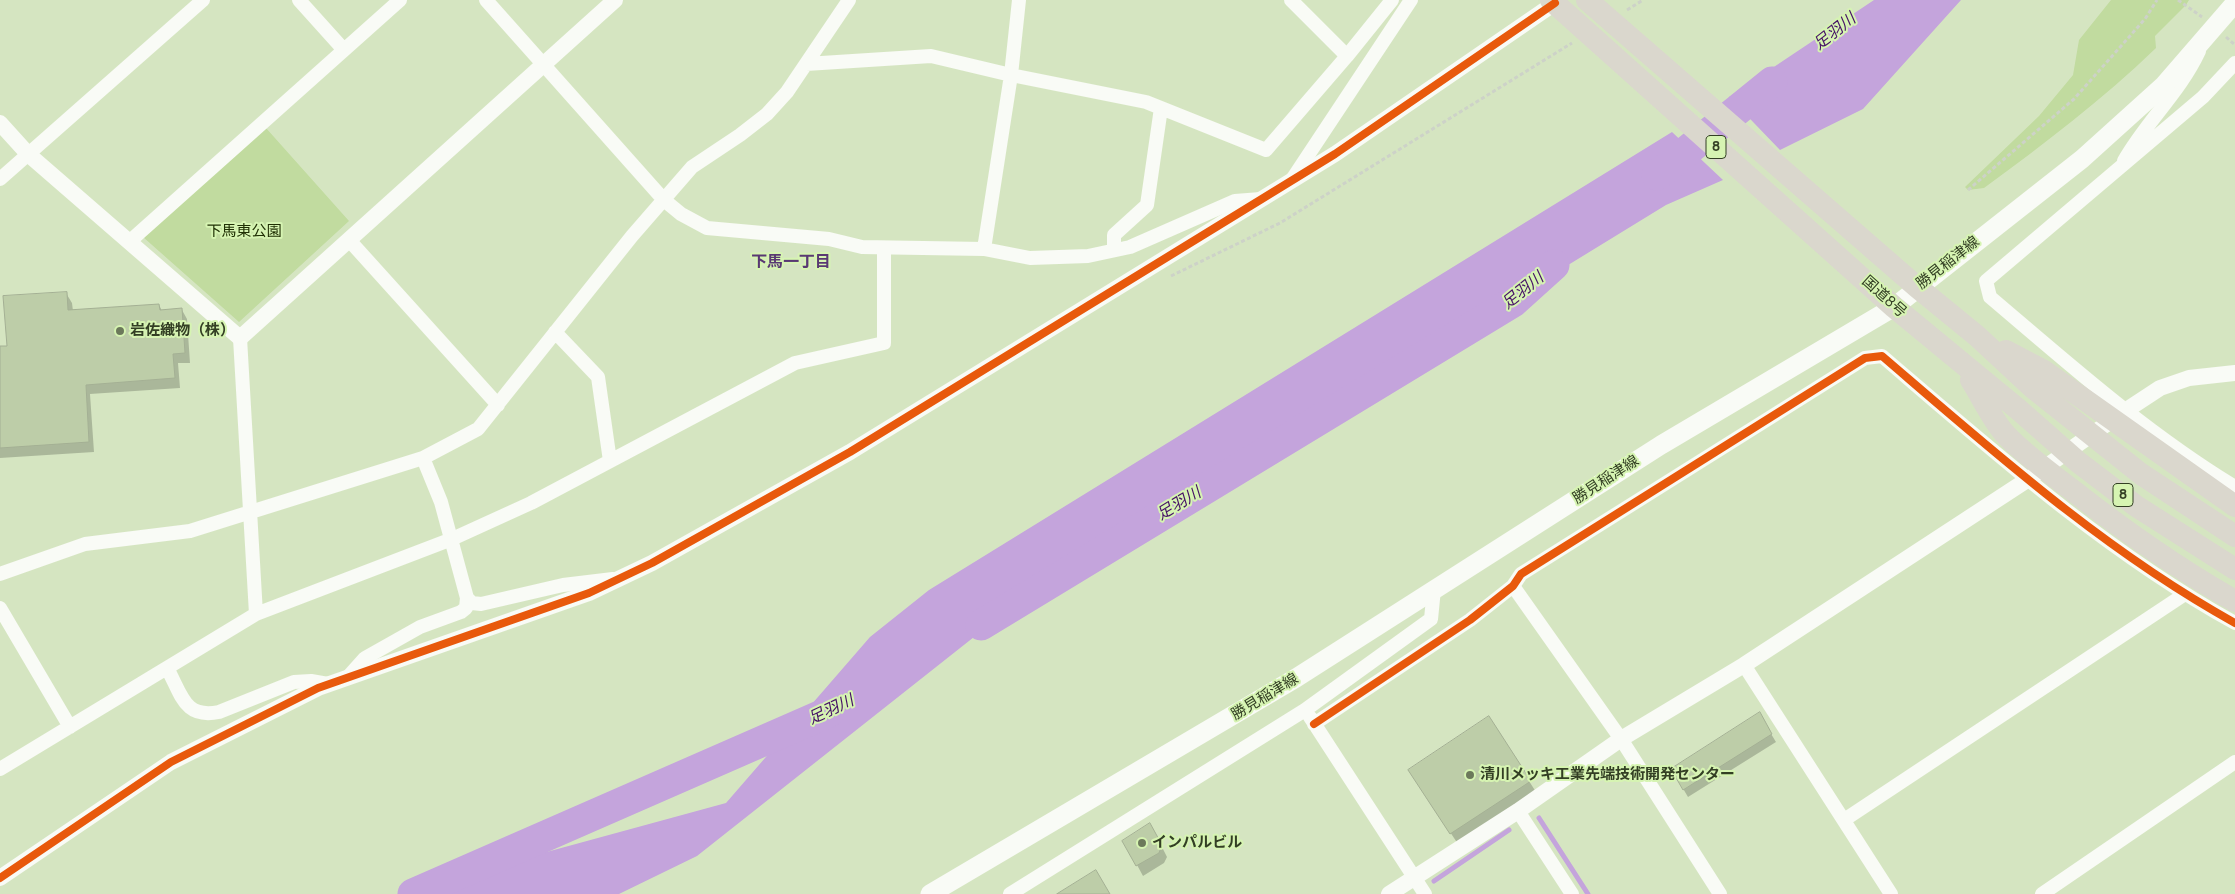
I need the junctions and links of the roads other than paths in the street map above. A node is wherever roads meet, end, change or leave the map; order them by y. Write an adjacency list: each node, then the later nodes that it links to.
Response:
1 (203, 0): 23 (street)
2 (299, 0): 15 (street)
3 (400, 0): 15 (street)
4 (486, 0): 18 (street)
5 (615, 0): 18 (street)
6 (849, 0): 19 (street)
7 (1019, 0): 20 (street)
8 (1291, 0): 16 (street)
9 (1392, 0): 16 (street)
10 (1411, 0): 26 (street)
11 (1587, 0): 34 (highway, 国道8号 / 8)
12 (1553, 1): 26 (street); 35 (highway, 国道8号 / 8)
13 (2235, 3): 14 (main road, 勝見稲津線)
14 (2204, 40): 24 (street); 34 (main road, 勝見稲津線)
15 (344, 50): 30 (street)
16 (1347, 56): 21 (street)
17 (2235, 63): 24 (street)
18 (543, 64): 28 (street); 29 (street)
19 (806, 64): 20 (street); 28 (street)
20 (1011, 75): 21 (street); 32 (street)
21 (1161, 108): 33 (street)
22 (0, 123): 23 (street)
23 (28, 154): 25 (street); 30 (street)
24 (2120, 168): 42 (street)
25 (0, 179)
26 (1291, 181): 27 (street)
27 (1262, 199): 33 (street); 52 (street)
28 (664, 200): 31 (street); 36 (street)
29 (349, 240): 37 (street); 41 (street)
30 (129, 242): 37 (street)
31 (884, 248): 32 (street); 44 (street)
32 (984, 249): 33 (street)
33 (1114, 250)
34 (1909, 280): 35 (main road, 勝見稲津線); 40 (highway, 国道8号 / 8)
35 (1894, 307): 38 (highway, 国道8号 / 8); 55 (main road, 勝見稲津線)
36 (556, 332): 41 (street); 44 (street)
37 (240, 338): 47 (street)
38 (1962, 364): 50 (highway, 国道8号 / 8); 54 (highway, 8)
39 (2235, 373): 42 (street)
40 (2039, 380): 46 (highway); 48 (highway, 国道8号 / 8)
41 (498, 404): 43 (street)
42 (2125, 411): 45 (street); 46 (street)
43 (423, 458): 47 (street); 49 (street)
44 (610, 461): 49 (street)
45 (2027, 480): 53 (street); 54 (street); 61 (street)
46 (2234, 499)
47 (252, 512): 51 (street); 59 (street)
48 (2235, 536)
49 (452, 539): 56 (street); 59 (street)
50 (2235, 569)
51 (0, 574)
52 (621, 578): 56 (street); 63 (street)
53 (1513, 586): 66 (street); 68 (street)
54 (2190, 586): 57 (highway, 8); 60 (street); 72 (street)
55 (1434, 589): 65 (street); 75 (main road, 勝見稲津線)
56 (467, 598): 63 (street)
57 (2235, 601)
58 (0, 608): 67 (street)
59 (256, 614): 62 (street)
60 (2235, 623)
61 (1744, 665): 68 (street); 72 (street)
62 (167, 668): 64 (street); 67 (street)
63 (348, 677): 64 (street)
64 (328, 684): 74 (street)
65 (1305, 710): 66 (street); 76 (street)
66 (1314, 724): 73 (street)
67 (70, 727): 70 (street)
68 (1621, 739): 71 (street); 80 (street)
69 (2235, 762): 82 (street)
70 (0, 770)
71 (1518, 811): 73 (street); 79 (street)
72 (1844, 820): 81 (street)
73 (1414, 877): 77 (street); 78 (street)
74 (0, 878)
75 (930, 894)
76 (1010, 894)
77 (1389, 894)
78 (1424, 894)
79 (1572, 894)
80 (1720, 894)
81 (1891, 894)
82 (2042, 894)

